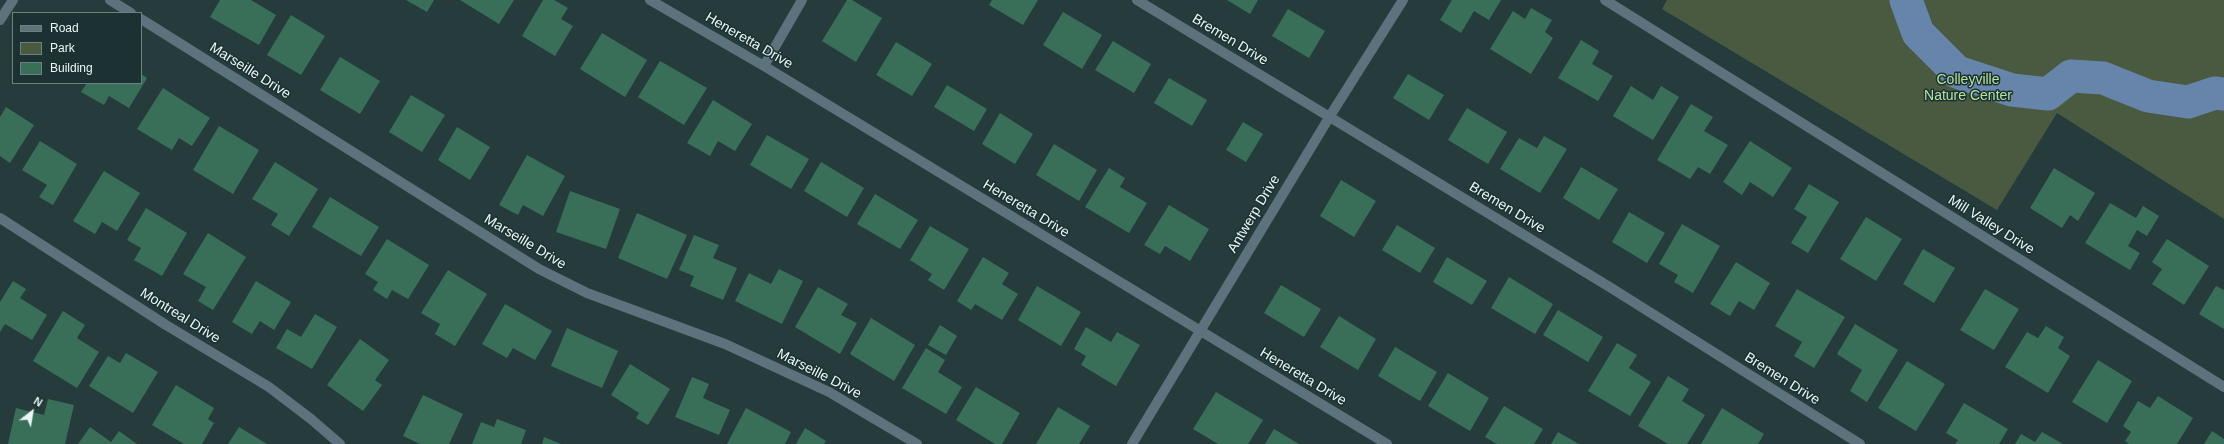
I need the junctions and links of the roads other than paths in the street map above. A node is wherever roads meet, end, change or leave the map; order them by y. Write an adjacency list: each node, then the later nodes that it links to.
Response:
1 (13, 0): 9 (street)
2 (110, 0): 8 (street)
3 (650, 0): 11 (street, Heneretta Drive)
4 (802, 0): 11 (street)
5 (1137, 0): 12 (street, Bremen Drive)
6 (1403, 0): 12 (street, Antwerp Drive)
7 (1605, 0): 15 (street, Mill Valley Drive)
8 (129, 12)
9 (0, 20)
10 (142, 20): 17 (street, Marseille Drive)
11 (764, 66): 14 (street, Heneretta Drive)
12 (1330, 116): 14 (street, Antwerp Drive); 20 (street, Bremen Drive)
13 (0, 218): 16 (street, Montreal Drive)
14 (1200, 331): 18 (street, Antwerp Drive); 19 (street, Heneretta Drive)
15 (2224, 387)
16 (336, 443)
17 (917, 444)
18 (1132, 444)
19 (1387, 444)
20 (1860, 444)

